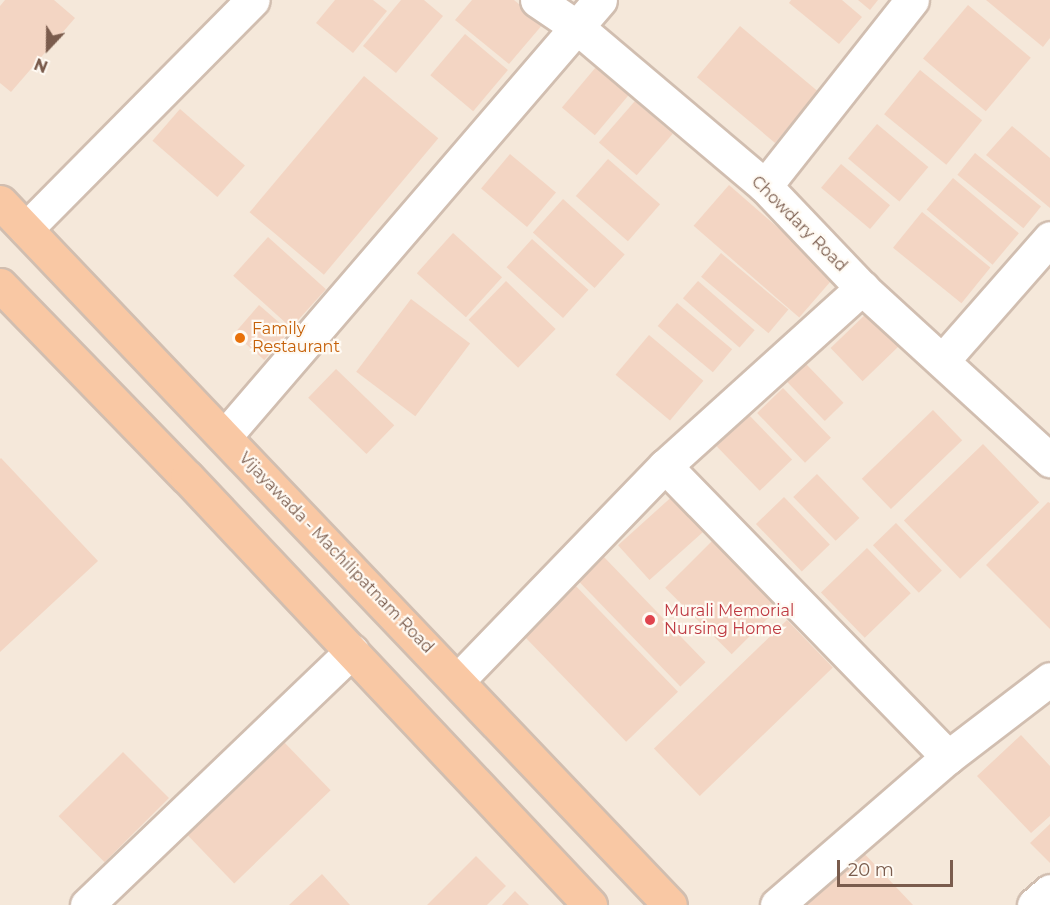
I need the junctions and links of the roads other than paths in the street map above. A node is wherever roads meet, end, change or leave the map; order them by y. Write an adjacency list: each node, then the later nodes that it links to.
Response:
1 (252, 0): 8 (street)
2 (537, 0): 5 (street, Chowdary Road)
3 (600, 0): 5 (street)
4 (912, 0): 6 (street)
5 (578, 28): 6 (street, Chowdary Road); 13 (street)
6 (765, 186): 11 (street, Chowdary Road)
7 (0, 202): 8 (highway, Vijayawada - Machilipatnam Road)
8 (26, 229): 13 (highway, Vijayawada - Machilipatnam Road)
9 (1050, 238): 12 (street)
10 (0, 285): 16 (highway)
11 (862, 288): 12 (street, Chowdary Road); 15 (street)
12 (943, 360): 14 (street, Chowdary Road)
13 (225, 436): 18 (highway, Vijayawada - Machilipatnam Road)
14 (1050, 460)
15 (665, 466): 18 (street); 19 (street)
16 (352, 651): 21 (street); 22 (highway)
17 (1050, 679): 19 (street)
18 (458, 680): 23 (highway, Vijayawada - Machilipatnam Road)
19 (948, 757): 24 (street)
20 (1050, 891): 25 (street)
21 (102, 900)
22 (590, 905)
23 (670, 905)
24 (777, 905)
25 (1034, 905)

